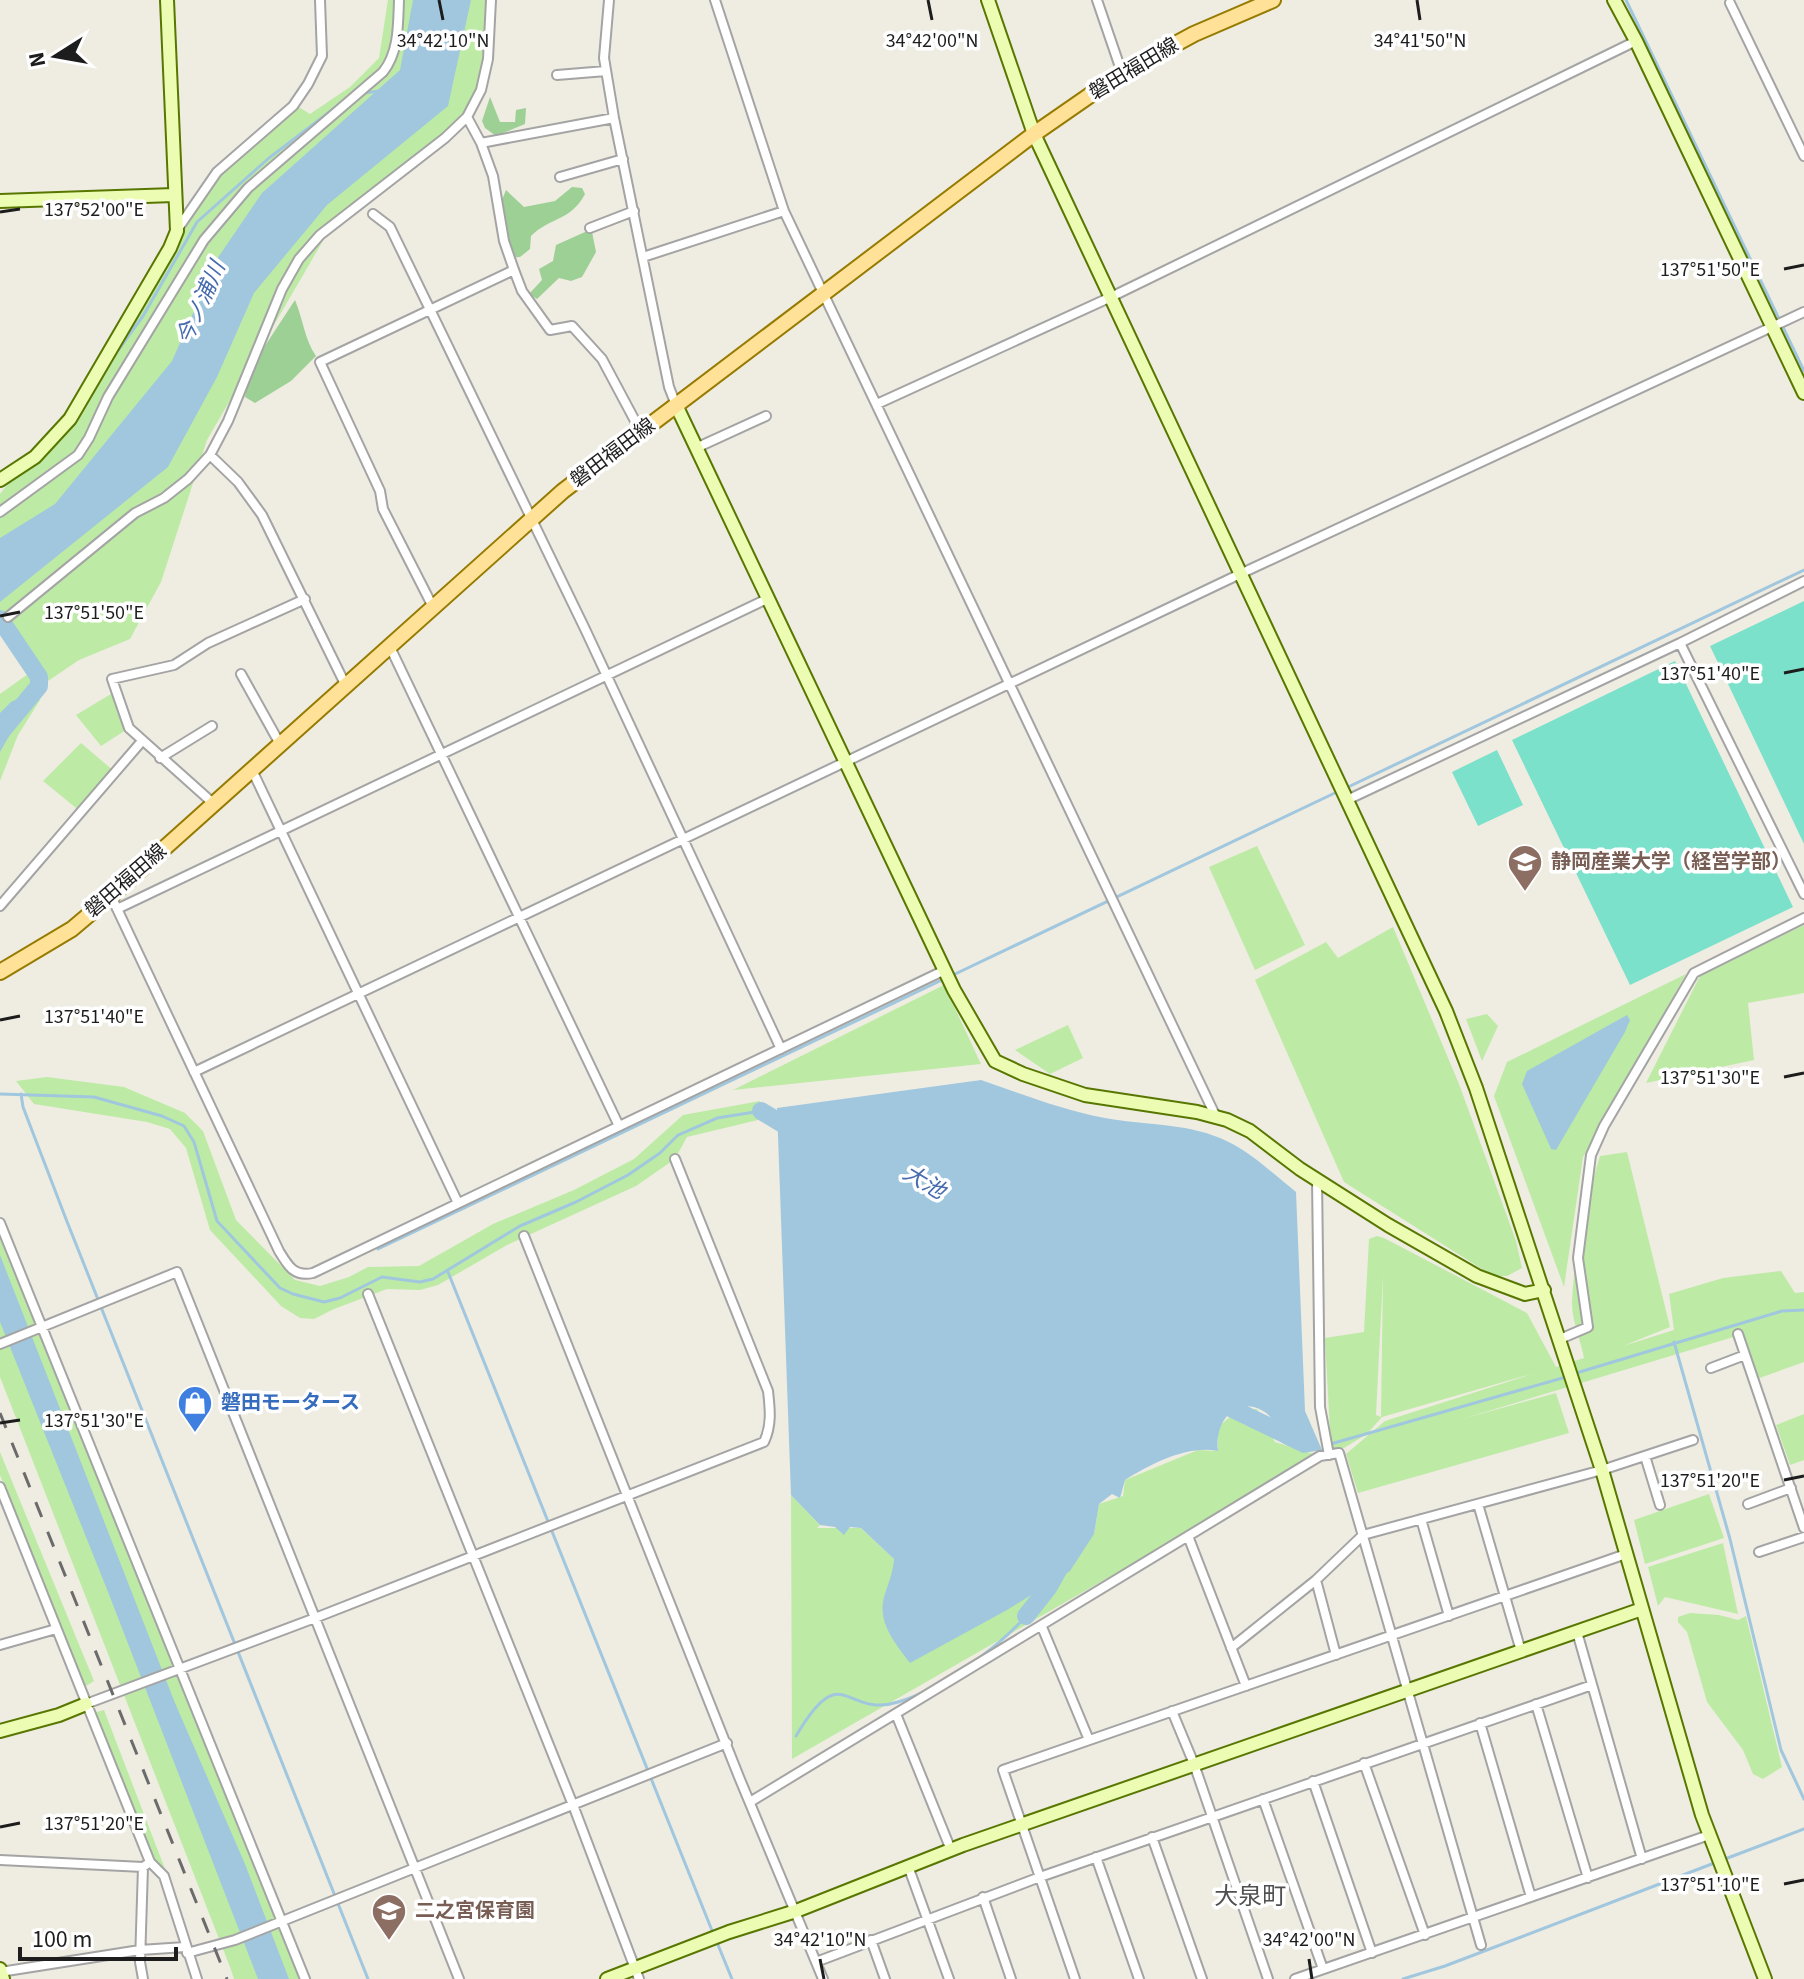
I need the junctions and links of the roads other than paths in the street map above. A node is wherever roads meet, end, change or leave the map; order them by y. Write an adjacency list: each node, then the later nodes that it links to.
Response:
1 (167, 0): 23 (street)
2 (320, 0): 29 (street)
3 (399, 0): 45 (street)
4 (491, 0): 16 (street)
5 (609, 0): 13 (street)
6 (715, 0): 26 (street)
7 (988, 0): 18 (street)
8 (1097, 0): 14 (street)
9 (1273, 0): 14 (main road, 磐田福田線)
10 (1614, 0): 12 (street)
11 (1730, 3): 20 (street)
12 (1636, 41): 33 (street); 36 (street)
13 (606, 71): 15 (street); 17 (street)
14 (1122, 73): 18 (main road, 磐田福田線)
15 (557, 75)
16 (467, 117): 19 (street); 43 (street)
17 (614, 118): 19 (street); 21 (street)
18 (1034, 134): 32 (main road, 磐田福田線); 33 (street)
19 (481, 143): 31 (street)
20 (1804, 156)
21 (623, 159): 22 (street); 25 (street)
22 (560, 177)
23 (174, 195): 24 (street); 29 (street)
24 (0, 201)
25 (634, 211): 28 (street); 30 (street)
26 (784, 211): 30 (street); 32 (street)
27 (373, 214): 34 (street)
28 (590, 228)
29 (177, 231): 44 (street)
30 (643, 257): 39 (street)
31 (514, 270): 34 (street); 41 (street)
32 (823, 293): 38 (street); 39 (main road, 磐田福田線)
33 (1111, 297): 38 (street); 47 (street)
34 (430, 309): 46 (street); 51 (street)
35 (1804, 312): 36 (street)
36 (1773, 328): 37 (street); 47 (street)
37 (1804, 393)
38 (877, 404): 57 (street)
39 (676, 405): 41 (main road, 磐田福田線); 42 (street)
40 (766, 416): 42 (street)
41 (641, 432): 46 (main road, 磐田福田線)
42 (696, 448): 50 (street)
43 (210, 455): 49 (street); 52 (street)
44 (0, 480)
45 (0, 512)
46 (530, 520): 51 (main road, 磐田福田線); 56 (street)
47 (1240, 574): 57 (street); 66 (street)
48 (1804, 581): 53 (street)
49 (305, 599): 58 (street); 60 (street)
50 (767, 599): 56 (street); 64 (street)
51 (433, 607): 54 (main road, 磐田福田線)
52 (8, 617)
53 (1680, 643): 66 (street); 70 (street)
54 (390, 647): 58 (main road, 磐田福田線); 62 (street)
55 (241, 674): 61 (street)
56 (607, 676): 62 (street); 69 (street)
57 (1010, 685): 64 (street); 80 (street)
58 (346, 686): 61 (main road, 磐田福田線)
59 (212, 726): 63 (street)
60 (142, 741): 63 (street); 72 (street)
61 (280, 744): 65 (main road, 磐田福田線)
62 (442, 754): 68 (street); 73 (street)
63 (160, 758): 67 (street)
64 (845, 762): 69 (street); 75 (street)
65 (252, 770): 67 (main road, 磐田福田線); 68 (street)
66 (1347, 800): 87 (street)
67 (214, 804): 71 (main road, 磐田福田線)
68 (280, 832): 71 (street); 77 (street)
69 (681, 839): 73 (street); 78 (street)
70 (1804, 894)
71 (114, 902): 76 (main road, 磐田福田線); 79 (street)
72 (0, 906)
73 (519, 917): 77 (street); 81 (street)
74 (1804, 918): 91 (street)
75 (945, 970): 78 (street); 80 (street)
76 (0, 972)
77 (358, 994): 79 (street); 84 (street)
78 (781, 1049): 81 (street)
79 (194, 1072): 84 (street)
80 (1216, 1117): 83 (street)
81 (619, 1126): 84 (street)
82 (675, 1159): 101 (street)
83 (1317, 1179): 87 (street); 96 (street)
84 (458, 1203)
85 (0, 1223): 89 (street)
86 (524, 1236): 101 (street)
87 (1544, 1290): 91 (street)
88 (368, 1294): 113 (street)
89 (41, 1328): 92 (street); 118 (street); 127 (street)
90 (1738, 1334): 93 (street)
91 (1560, 1339): 98 (street)
92 (0, 1344)
93 (1745, 1355): 94 (street); 100 (street)
94 (1711, 1368)
95 (1693, 1440): 97 (street)
96 (1329, 1455): 108 (street); 109 (street)
97 (1645, 1456): 98 (street); 104 (street)
98 (1602, 1470): 102 (street); 112 (street)
99 (0, 1487): 120 (street)
100 (1791, 1488): 103 (street); 105 (street)
101 (629, 1494): 113 (street); 138 (street)
102 (1478, 1504): 106 (street); 115 (street)
103 (1748, 1504)
104 (1660, 1505)
105 (1802, 1516): 107 (street)
106 (1421, 1519): 108 (street); 117 (street)
107 (1804, 1528)
108 (1363, 1535): 114 (street); 122 (street)
109 (1188, 1536): 119 (street); 124 (street)
110 (1804, 1537): 111 (street)
111 (1759, 1552)
112 (1626, 1554): 115 (street); 116 (street)
113 (473, 1555): 118 (street); 145 (street)
114 (1316, 1580): 124 (street); 126 (street)
115 (1504, 1596): 117 (street); 125 (street)
116 (1642, 1609): 121 (street); 148 (street)
117 (1449, 1616): 122 (street)
118 (315, 1618): 127 (street); 156 (street)
119 (1042, 1627): 134 (street); 137 (street)
120 (56, 1629): 123 (street); 131 (street)
121 (1577, 1632): 125 (street); 128 (street)
122 (1392, 1635): 126 (street); 130 (street)
123 (0, 1645)
124 (1231, 1648): 129 (street)
125 (1521, 1651): 130 (street)
126 (1336, 1655): 129 (street)
127 (177, 1668): 131 (street); 164 (street)
128 (1592, 1685): 132 (street); 152 (street)
129 (1246, 1686): 133 (street)
130 (1407, 1689): 139 (street); 141 (street)
131 (86, 1704): 136 (street); 154 (street)
132 (1536, 1704): 135 (street); 158 (street)
133 (1172, 1711): 137 (street); 141 (street)
134 (896, 1714): 144 (street); 150 (street)
135 (1480, 1723): 139 (street); 160 (street)
136 (0, 1731)
137 (1089, 1740): 147 (street)
138 (727, 1743): 144 (street); 145 (street)
139 (1422, 1743): 140 (street); 163 (street)
140 (1364, 1763): 142 (street); 165 (street)
141 (1194, 1764): 146 (street); 147 (street)
142 (1313, 1781): 143 (street); 170 (street)
143 (1263, 1799): 146 (street); 172 (street)
144 (750, 1802): 161 (street)
145 (573, 1805): 156 (street); 174 (street)
146 (1212, 1816): 149 (street); 188 (street)
147 (1021, 1825): 150 (street); 157 (street)
148 (1709, 1835): 152 (street); 190 (street)
149 (1152, 1837): 151 (street); 187 (street)
150 (951, 1850): 155 (street)
151 (1096, 1857): 157 (street); 186 (street)
152 (1642, 1859): 158 (street)
153 (0, 1860): 154 (street)
154 (146, 1865): 168 (street); 169 (street)
155 (908, 1866): 161 (street); 162 (street)
156 (415, 1867): 164 (street); 179 (street)
157 (1040, 1877): 159 (street); 185 (street)
158 (1588, 1878): 160 (street)
159 (983, 1897): 162 (street); 184 (street)
160 (1531, 1897): 163 (street)
161 (796, 1911): 171 (street); 174 (street)
162 (927, 1918): 166 (street); 183 (street)
163 (1473, 1918): 165 (street); 167 (street)
164 (279, 1923): 169 (street); 178 (street)
165 (1425, 1935): 170 (street)
166 (871, 1940): 171 (street); 182 (street)
167 (1481, 1945)
168 (140, 1950): 169 (street); 173 (street); 176 (street)
169 (186, 1950): 177 (street)
170 (1372, 1953): 172 (street)
171 (816, 1962): 181 (street)
172 (1323, 1969): 189 (street)
173 (0, 1971): 175 (street)
174 (637, 1974): 180 (street)
175 (3, 1979)
176 (143, 1979)
177 (197, 1979)
178 (305, 1979)
179 (459, 1979)
180 (607, 1979)
181 (823, 1979)
182 (885, 1979)
183 (949, 1979)
184 (1011, 1979)
185 (1075, 1979)
186 (1139, 1979)
187 (1202, 1979)
188 (1268, 1979)
189 (1295, 1979)
190 (1765, 1979)

